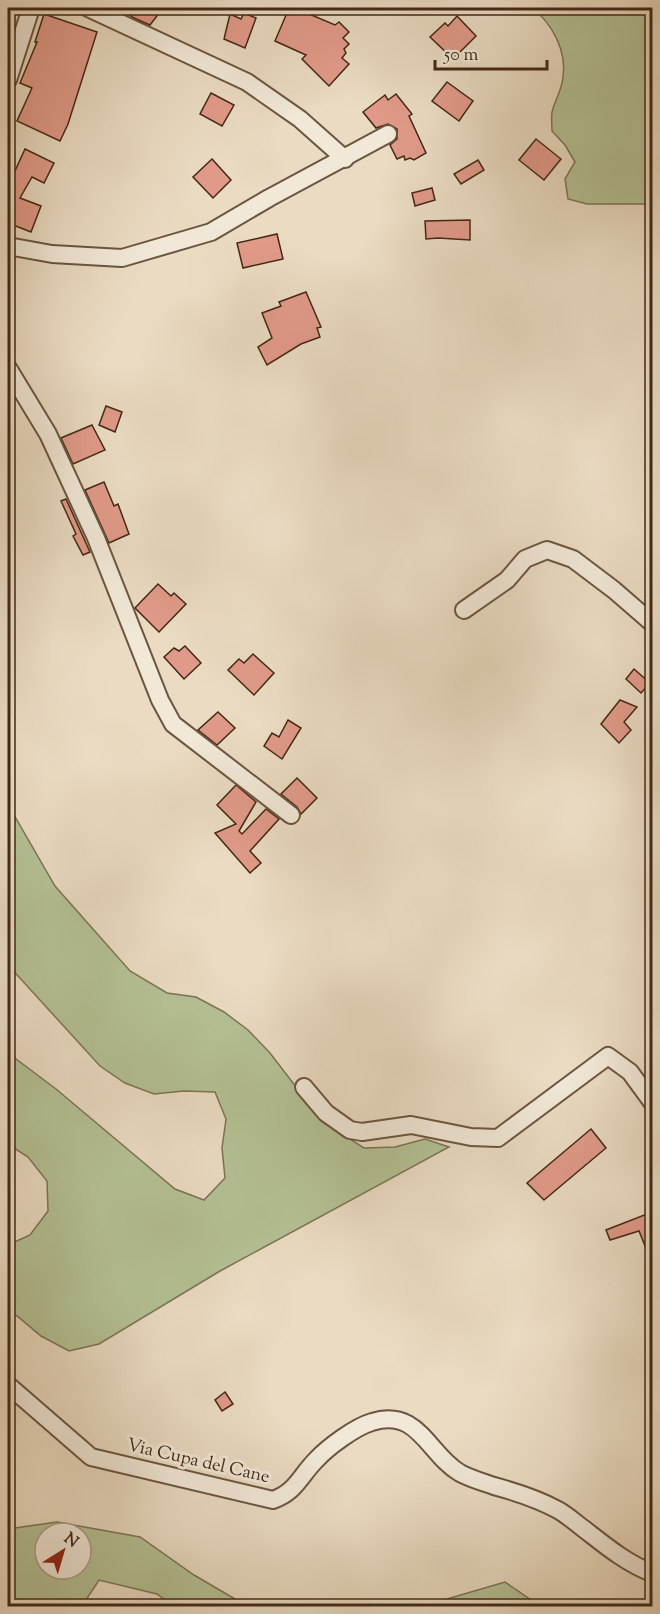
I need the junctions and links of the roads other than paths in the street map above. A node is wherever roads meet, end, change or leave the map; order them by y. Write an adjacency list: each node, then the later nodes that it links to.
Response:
1 (31, 8): 3 (street)
2 (88, 8): 5 (street)
3 (8, 80)
4 (388, 134): 5 (street)
5 (345, 159): 6 (street)
6 (8, 246)
7 (8, 368): 10 (street)
8 (464, 610): 9 (street)
9 (652, 623)
10 (291, 815)
11 (304, 1087): 12 (street)
12 (652, 1102)
13 (8, 1385): 14 (street, Via Cupa del Cane)
14 (652, 1573)

